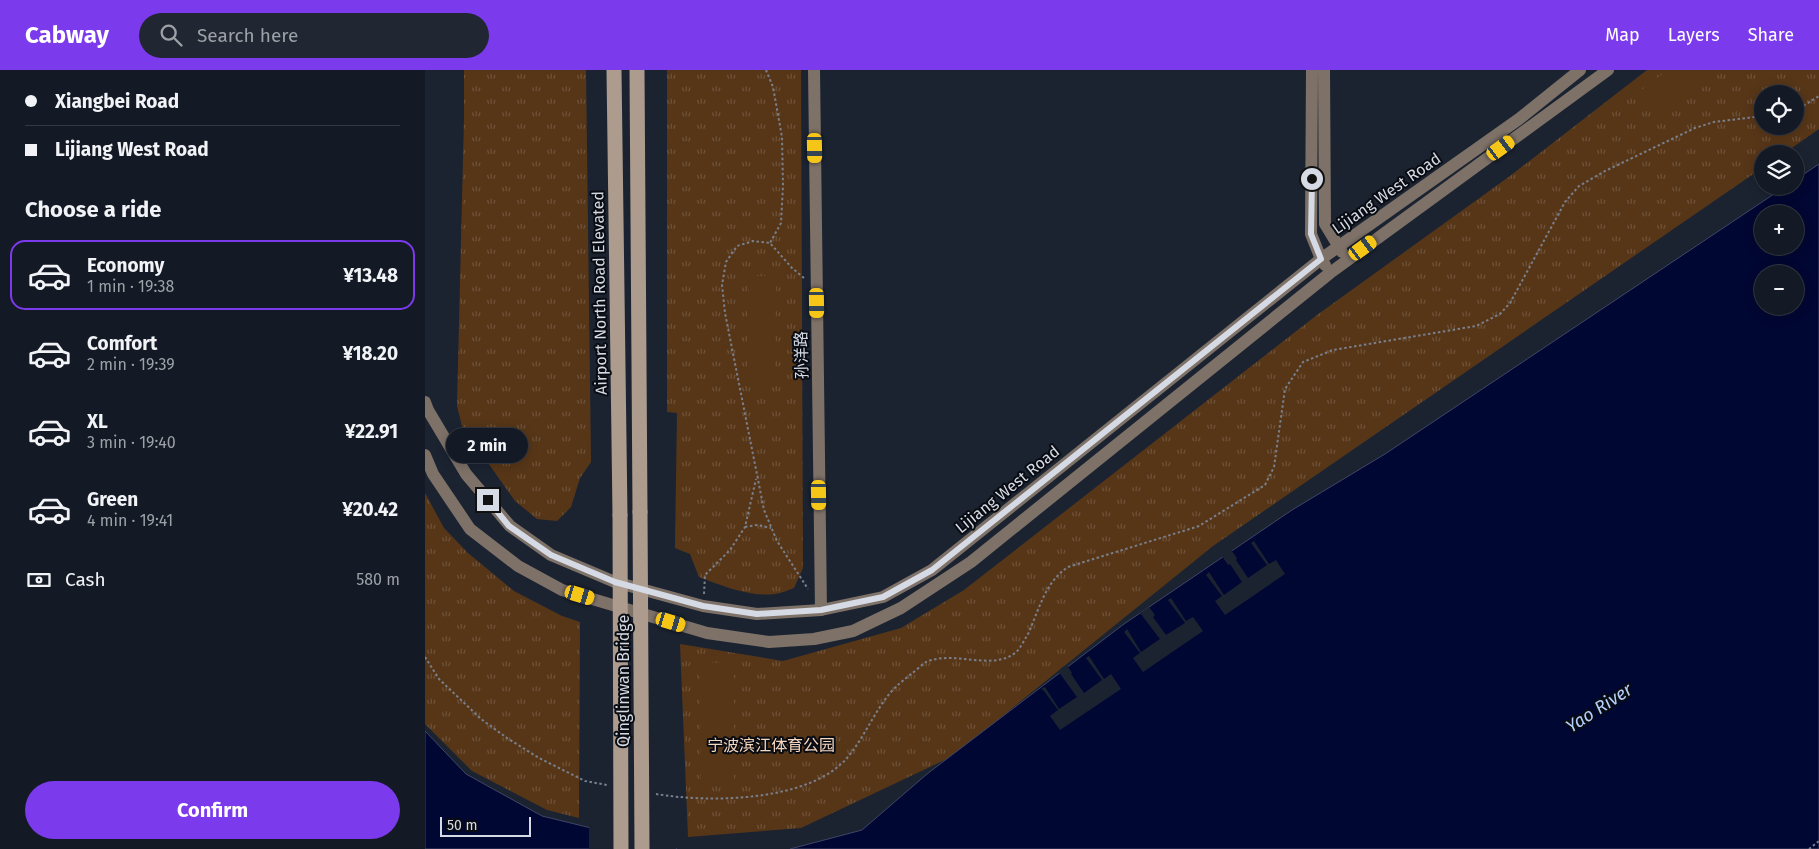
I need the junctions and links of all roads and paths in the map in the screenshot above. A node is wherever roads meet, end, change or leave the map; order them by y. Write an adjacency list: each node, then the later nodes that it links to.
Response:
1 (614, 70): 21 (highway, Airport North Road Elevated)
2 (637, 70): 31 (highway, Qinglinwan Bridge, bridge)
3 (766, 70): 12 (path)
4 (814, 70): 17 (main road, 孙洋路)
5 (1312, 70): 14 (main road)
6 (1324, 70): 13 (main road)
7 (1580, 70): 13 (main road, Lijiang West Road)
8 (1608, 70): 15 (main road, Lijiang West Road)
9 (1819, 96): 10 (path)
10 (1804, 105)
11 (1754, 117): 28 (path)
12 (770, 242): 17 (path); 20 (path)
13 (1338, 247): 14 (main road, Lijiang West Road); 15 (main road)
14 (1321, 259): 16 (main road); 25 (main road, Lijiang West Road)
15 (1348, 260): 16 (main road, Lijiang West Road)
16 (1331, 272): 19 (main road, Lijiang West Road)
17 (817, 284): 25 (main road, 孙洋路)
18 (425, 402): 24 (main road, Lijiang West Road)
19 (425, 455)
20 (757, 477): 22 (path); 23 (path)
21 (619, 515): 30 (highway, Qinglinwan Bridge, bridge)
22 (745, 527): 23 (path); 24 (path)
23 (771, 528): 25 (path)
24 (703, 606): 25 (main road, Lijiang West Road)
25 (821, 610)
26 (425, 657): 27 (path)
27 (613, 786)
28 (651, 793)
29 (1819, 841): 32 (path)
30 (621, 849)
31 (642, 849)
32 (1809, 849)

